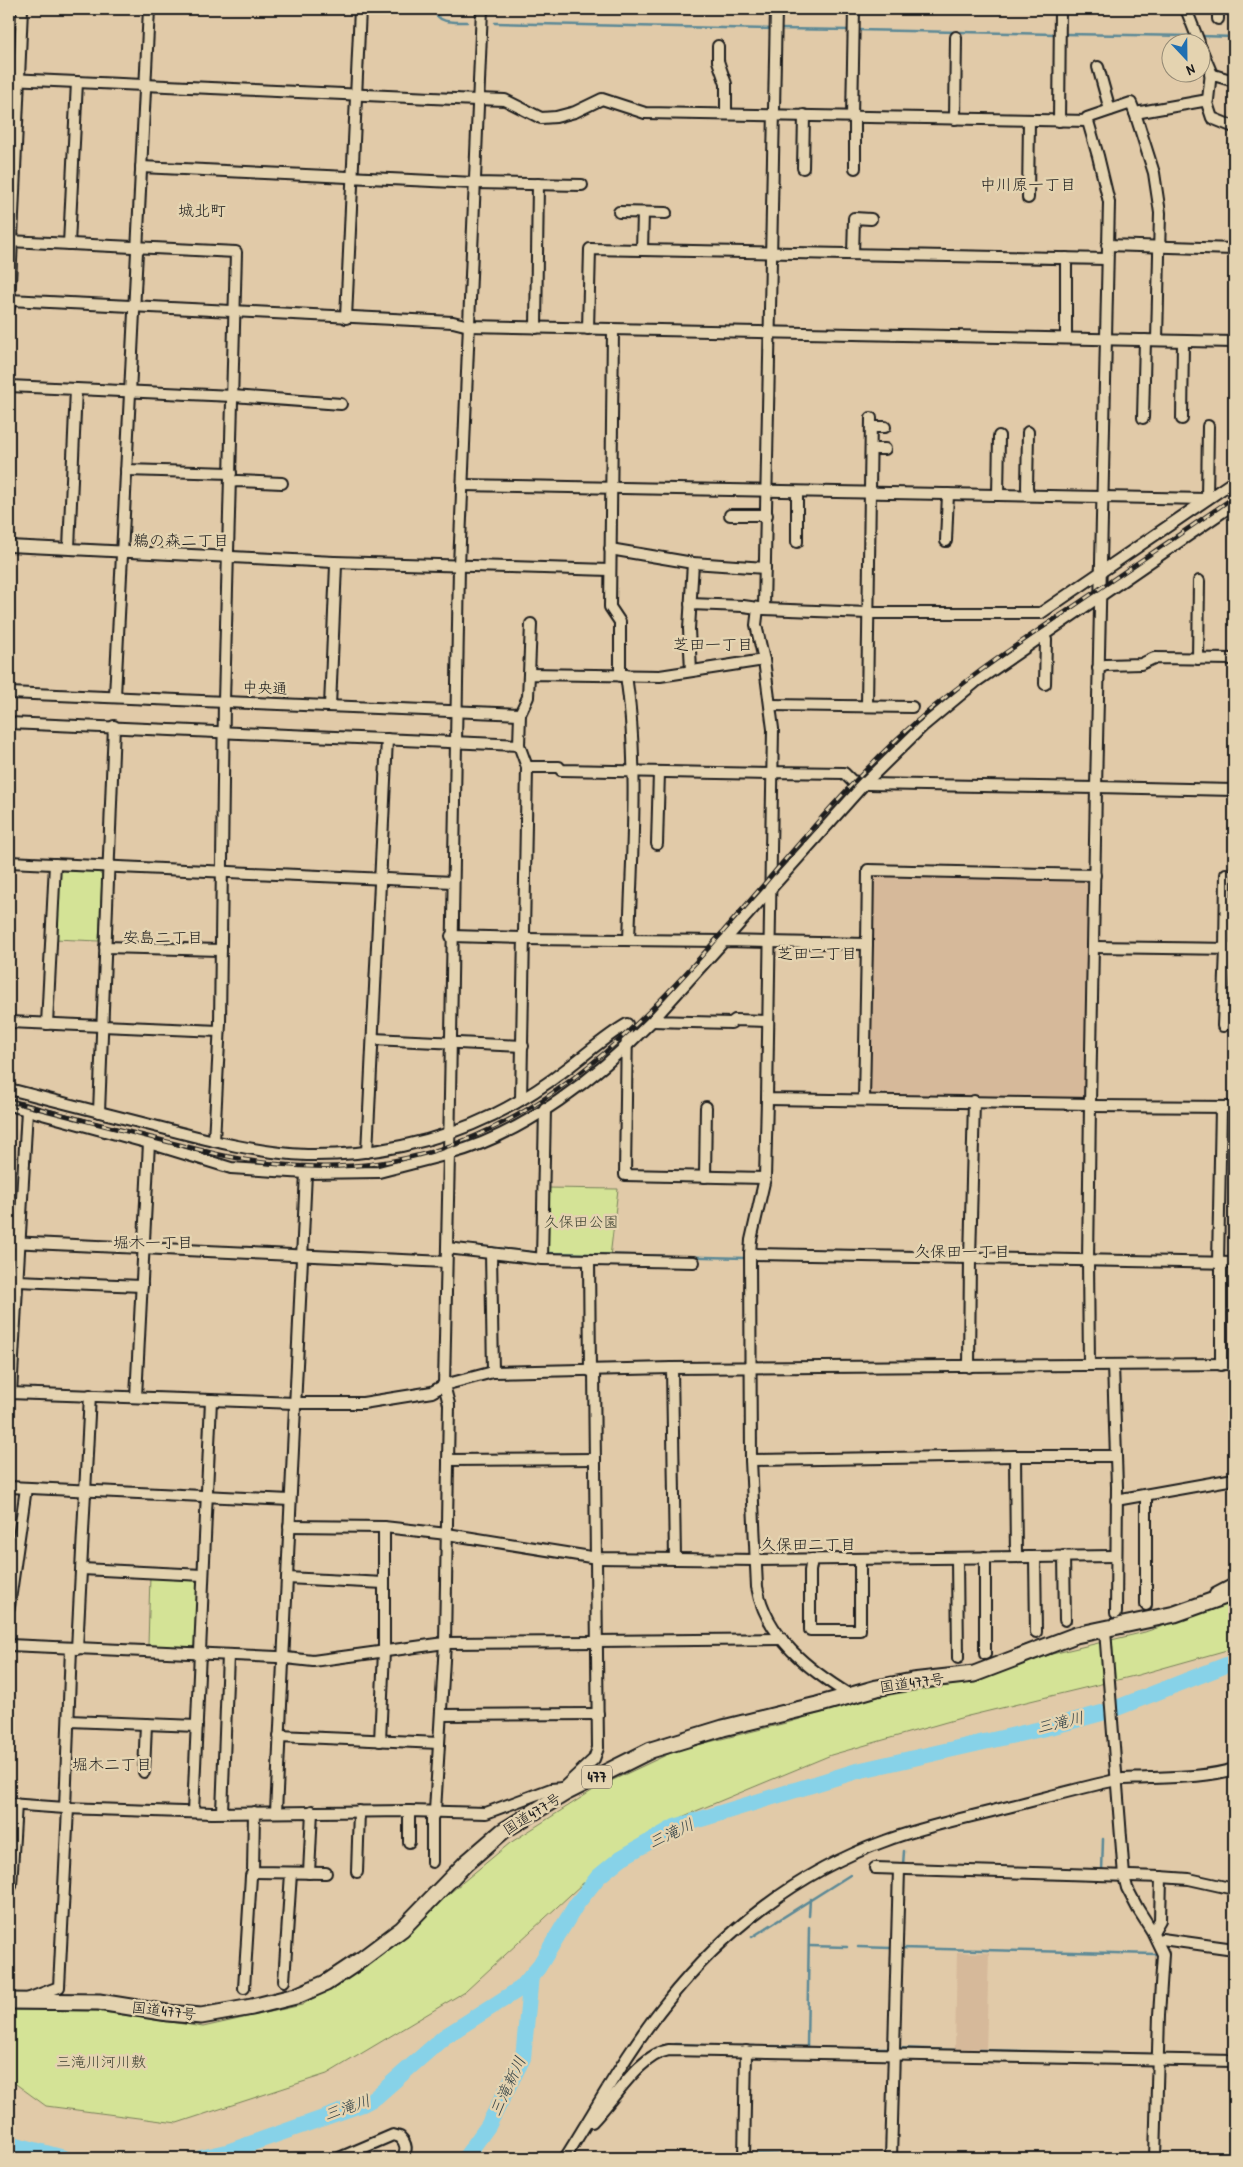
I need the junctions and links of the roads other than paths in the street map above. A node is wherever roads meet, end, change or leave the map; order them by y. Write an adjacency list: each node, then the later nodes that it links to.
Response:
1 (22, 9): 14 (street)
2 (149, 9): 18 (street)
3 (360, 9): 19 (street)
4 (482, 9): 20 (street)
5 (776, 9): 25 (street)
6 (854, 9): 27 (street)
7 (1060, 9): 30 (street)
8 (1186, 9): 9 (street)
9 (1195, 32)
10 (956, 37): 28 (street)
11 (718, 46): 23 (street)
12 (1098, 67): 22 (street)
13 (1210, 74): 15 (street)
14 (14, 79): 16 (street); 45 (street)
15 (1234, 81)
16 (77, 82): 18 (street); 46 (street)
17 (1209, 82): 21 (street)
18 (145, 85): 19 (street); 33 (street)
19 (355, 95): 20 (street); 36 (street)
20 (477, 100): 23 (street); 37 (street)
21 (1206, 100): 24 (street); 32 (street)
22 (1110, 110): 24 (street); 31 (street)
23 (726, 114): 25 (street)
24 (1134, 114): 49 (street)
25 (774, 115): 26 (street); 52 (street)
26 (804, 115): 27 (street); 34 (street)
27 (854, 117): 28 (street); 35 (street)
28 (955, 119): 29 (street)
29 (1029, 120): 30 (street); 40 (street)
30 (1059, 121): 31 (street)
31 (1088, 121): 47 (street)
32 (1234, 127)
33 (141, 167): 36 (street); 48 (street)
34 (803, 168)
35 (855, 168)
36 (352, 177): 37 (street); 60 (street)
37 (474, 183): 38 (street); 61 (street)
38 (538, 184): 39 (street); 62 (street)
39 (582, 185)
40 (1028, 198)
41 (619, 212): 42 (street)
42 (643, 213): 43 (street); 51 (street)
43 (666, 213)
44 (871, 219): 53 (street)
45 (10, 241): 46 (street); 56 (street)
46 (69, 244): 48 (street)
47 (1107, 245): 49 (street); 55 (street)
48 (137, 247): 58 (street); 59 (street)
49 (1160, 248): 50 (street); 69 (street)
50 (1234, 249)
51 (642, 250): 52 (street); 63 (street)
52 (772, 252): 53 (street); 65 (street)
53 (853, 254): 54 (street)
54 (1066, 258): 55 (street); 66 (street)
55 (1107, 259): 67 (street)
56 (9, 300): 57 (street); 58 (street)
57 (9, 307)
58 (134, 307): 59 (street); 74 (street)
59 (234, 311): 60 (street); 75 (street)
60 (346, 318): 61 (street)
61 (469, 326): 62 (street); 89 (street)
62 (536, 328): 63 (street)
63 (588, 329): 64 (street)
64 (613, 330): 65 (street); 90 (street)
65 (770, 332): 66 (street); 91 (street)
66 (1066, 338): 67 (street)
67 (1106, 339): 68 (street); 97 (street)
68 (1145, 340): 69 (street); 77 (street)
69 (1157, 340): 70 (street)
70 (1183, 341): 71 (street); 78 (street)
71 (1234, 342)
72 (9, 386): 73 (street)
73 (76, 389): 74 (street); 105 (street)
74 (130, 392): 75 (street); 85 (street)
75 (233, 396): 76 (street); 86 (street)
76 (342, 404)
77 (1143, 418)
78 (1182, 419)
79 (1208, 426): 98 (street)
80 (885, 427): 83 (street)
81 (1028, 432): 96 (street)
82 (999, 436): 95 (street)
83 (871, 449): 84 (street); 93 (street)
84 (885, 449)
85 (126, 470): 86 (street); 107 (street)
86 (230, 478): 88 (street); 108 (street)
87 (1234, 481): 98 (street)
88 (282, 483)
89 (462, 485): 90 (street); 111 (street)
90 (610, 488): 91 (street); 106 (street)
91 (768, 492): 92 (street); 101 (street)
92 (797, 492): 93 (street); 103 (street)
93 (870, 493): 94 (street); 119 (street)
94 (948, 494): 95 (street); 102 (street)
95 (998, 495): 96 (street)
96 (1029, 495): 97 (street)
97 (1102, 497): 98 (street); 114 (street)
98 (1207, 499): 114 (street)
99 (1234, 504): 116 (street)
100 (730, 515): 101 (street)
101 (766, 515): 112 (street)
102 (946, 541)
103 (797, 542)
104 (9, 546): 105 (street)
105 (69, 548): 107 (street)
106 (610, 549): 110 (street); 113 (street)
107 (123, 551): 108 (street); 131 (street)
108 (229, 555): 109 (street); 132 (street)
109 (334, 562): 111 (street); 134 (street)
110 (693, 563): 112 (street); 117 (street)
111 (460, 566): 113 (street); 137 (street)
112 (765, 568): 118 (street)
113 (610, 570): 128 (street)
114 (1100, 573): 116 (street); 119 (street)
115 (1199, 581): 122 (street)
116 (1100, 598): 121 (street); 125 (street)
117 (690, 604): 118 (street); 126 (street)
118 (761, 609): 119 (street); 124 (street)
119 (868, 614): 135 (street)
120 (531, 624): 127 (street)
121 (1044, 635): 129 (street); 149 (street)
122 (1198, 659): 123 (street); 125 (street)
123 (1234, 659)
124 (764, 660): 126 (street); 133 (street)
125 (1098, 668): 150 (street)
126 (691, 671): 128 (street)
127 (529, 674): 128 (street); 138 (street)
128 (623, 675): 146 (street)
129 (1045, 684)
130 (9, 693): 131 (street, 中央通)
131 (116, 696): 132 (street, 中央通)
132 (224, 701): 134 (street, 中央通); 141 (street)
133 (770, 705): 135 (street); 148 (street)
134 (330, 706): 137 (street, 中央通)
135 (867, 706): 136 (street)
136 (912, 707)
137 (455, 711): 138 (street, 中央通); 143 (street)
138 (520, 714): 144 (street)
139 (9, 723): 140 (street)
140 (114, 726): 141 (street); 155 (street)
141 (224, 732): 142 (street); 156 (street)
142 (386, 739): 143 (street); 159 (street)
143 (456, 743): 144 (street); 160 (street)
144 (519, 745): 145 (street)
145 (527, 767): 146 (street); 163 (street)
146 (633, 771): 147 (street); 164 (street)
147 (658, 772): 148 (street); 152 (street)
148 (773, 773): 149 (street); 161 (street)
149 (865, 783): 150 (street); 161 (street)
150 (1096, 787): 151 (street); 158 (street)
151 (1234, 790)
152 (657, 844)
153 (9, 862): 154 (street)
154 (55, 864): 155 (street); 175 (street)
155 (108, 867): 156 (street); 168 (street)
156 (222, 872): 159 (street); 171 (street)
157 (1226, 874): 170 (street)
158 (1095, 875): 167 (street); 169 (street)
159 (380, 877): 160 (street); 179 (street)
160 (453, 882): 162 (street)
161 (770, 888): 165 (street); 166 (street)
162 (452, 936): 163 (street); 180 (street)
163 (523, 938): 164 (street); 181 (street)
164 (629, 940): 165 (street)
165 (724, 941): 166 (street); 172 (street)
166 (769, 942): 167 (street); 173 (street)
167 (867, 944): 186 (street)
168 (105, 946): 171 (street); 176 (street)
169 (1093, 947): 170 (street); 189 (street)
170 (1228, 949): 177 (street)
171 (221, 950): 178 (street)
172 (652, 1021): 173 (street); 182 (street)
173 (768, 1021): 184 (street)
174 (9, 1022): 175 (street)
175 (47, 1024): 176 (street)
176 (102, 1026): 178 (street); 195 (street)
177 (1223, 1026)
178 (219, 1031): 197 (street)
179 (373, 1039): 180 (street); 199 (street)
180 (450, 1042): 181 (street); 196 (street)
181 (523, 1046): 185 (street)
182 (627, 1046): 185 (street); 193 (street); 202 (street)
183 (9, 1089): 195 (street)
184 (766, 1099): 186 (street); 203 (street)
185 (521, 1100): 196 (street)
186 (864, 1100): 187 (street)
187 (974, 1101): 189 (street); 211 (street)
188 (9, 1105): 194 (street)
189 (1090, 1105): 191 (street); 213 (street)
190 (706, 1107): 202 (street)
191 (1221, 1107): 192 (street); 216 (street)
192 (1234, 1107)
193 (545, 1108): 200 (street); 209 (street)
194 (26, 1110): 198 (street); 204 (street)
195 (99, 1112): 197 (street)
196 (448, 1133): 199 (street); 200 (street)
197 (214, 1141): 199 (street)
198 (149, 1143): 201 (street); 205 (street)
199 (367, 1152)
200 (449, 1154): 201 (street); 206 (street)
201 (306, 1173): 210 (street)
202 (705, 1177): 203 (street)
203 (765, 1178): 208 (street)
204 (14, 1242): 205 (street); 218 (street)
205 (144, 1247): 210 (street); 219 (street)
206 (446, 1248): 207 (street); 214 (street)
207 (491, 1253): 209 (street); 228 (street)
208 (750, 1254): 211 (street); 226 (street)
209 (542, 1255): 212 (street)
210 (301, 1256): 214 (street); 234 (street)
211 (970, 1259): 213 (street); 224 (street)
212 (589, 1260): 215 (street); 227 (street)
213 (1088, 1261): 216 (street); 221 (street)
214 (446, 1262): 229 (street)
215 (694, 1262)
216 (1220, 1263): 217 (street); 223 (street)
217 (1234, 1263)
218 (17, 1281): 219 (street); 230 (street)
219 (142, 1286): 232 (street)
220 (1234, 1364): 223 (street)
221 (1090, 1365): 222 (street); 224 (street)
222 (1113, 1365): 223 (street); 236 (street)
223 (1221, 1365)
224 (969, 1367): 226 (street)
225 (672, 1368): 226 (street); 227 (street); 259 (street)
226 (751, 1368): 239 (street)
227 (592, 1371): 228 (street); 237 (street)
228 (493, 1372): 229 (street)
229 (444, 1385): 234 (street); 238 (street)
230 (10, 1393): 231 (street)
231 (90, 1395): 232 (street); 243 (street)
232 (136, 1397): 233 (street)
233 (210, 1400): 234 (street); 245 (street)
234 (295, 1403): 246 (street)
235 (1015, 1456): 236 (street); 239 (street); 254 (street)
236 (1115, 1456): 247 (street)
237 (595, 1459): 238 (street); 256 (street)
238 (448, 1460): 250 (street)
239 (751, 1460): 261 (street)
240 (1234, 1479): 244 (street)
241 (9, 1487): 242 (street)
242 (26, 1488): 243 (street); 270 (street)
243 (86, 1491): 245 (street); 262 (street)
244 (1146, 1495): 247 (street); 269 (street)
245 (207, 1496): 246 (street); 263 (street)
246 (290, 1500): 248 (street)
247 (1116, 1500): 252 (street)
248 (289, 1526): 249 (street); 264 (street)
249 (384, 1527): 250 (street); 265 (street)
250 (447, 1534): 256 (street); 277 (street)
251 (1064, 1556): 252 (street); 255 (street); 272 (street)
252 (1116, 1556): 271 (street)
253 (985, 1557): 254 (street); 258 (street); 282 (street)
254 (1016, 1557): 255 (street)
255 (1035, 1557): 273 (street)
256 (597, 1558): 259 (street); 276 (street)
257 (860, 1558): 258 (street); 260 (street); 260 (street)
258 (957, 1558): 284 (street)
259 (675, 1559): 261 (street)
260 (812, 1559): 261 (street)
261 (755, 1560): 275 (street)
262 (82, 1569): 263 (street); 279 (street)
263 (203, 1574): 281 (street)
264 (287, 1578): 265 (street); 285 (street)
265 (384, 1583): 280 (street)
266 (1234, 1584): 268 (street)
267 (1234, 1594): 268 (highway, 国道477号 / 477)
268 (1209, 1602): 274 (highway, 国道477号 / 477)
269 (1146, 1604)
270 (9, 1607)
271 (1116, 1612)
272 (1065, 1620)
273 (1036, 1632)
274 (1105, 1634): 286 (highway, 国道477号 / 477); 299 (street)
275 (782, 1638): 276 (street); 286 (street)
276 (597, 1641): 277 (street); 287 (street)
277 (445, 1643): 280 (street); 288 (street)
278 (9, 1645): 279 (street)
279 (74, 1649): 281 (street); 289 (street)
280 (384, 1651): 285 (street); 293 (street)
281 (200, 1654): 283 (street); 291 (street)
282 (986, 1654)
283 (228, 1655): 285 (street); 307 (street)
284 (958, 1658)
285 (283, 1659): 292 (street)
286 (850, 1695): 300 (highway, 国道477号 / 477)
287 (598, 1714): 288 (street); 300 (street)
288 (441, 1716): 294 (street)
289 (69, 1721): 290 (street); 302 (street)
290 (146, 1724): 291 (street); 296 (street)
291 (197, 1726): 306 (street)
292 (279, 1736): 293 (street); 309 (street)
293 (380, 1741): 294 (street)
294 (439, 1743): 305 (street)
295 (1234, 1769): 297 (street)
296 (144, 1772)
297 (1221, 1772): 298 (street); 299 (street)
298 (1234, 1774)
299 (1118, 1779): 320 (street); 333 (street)
300 (564, 1791): 305 (street); 328 (highway, 国道477号 / 477)
301 (12, 1804): 302 (street); 322 (street)
302 (66, 1808): 306 (street); 328 (street)
303 (359, 1811): 304 (street); 310 (street); 316 (street)
304 (409, 1811): 305 (street); 311 (street)
305 (436, 1811): 312 (street)
306 (193, 1812): 307 (street)
307 (222, 1812): 308 (street)
308 (254, 1812): 309 (street); 315 (street)
309 (276, 1812): 310 (street)
310 (312, 1812): 318 (street)
311 (409, 1842)
312 (432, 1862)
313 (875, 1868): 314 (street)
314 (899, 1870): 320 (street); 330 (street)
315 (253, 1872): 317 (street); 327 (street)
316 (357, 1872)
317 (291, 1873): 318 (street); 326 (street)
318 (309, 1873): 319 (street)
319 (326, 1874)
320 (1124, 1876): 321 (street); 324 (street)
321 (1161, 1876): 323 (street); 324 (street)
322 (11, 1886)
323 (1234, 1889)
324 (1155, 1937): 325 (street); 331 (street)
325 (1234, 1949)
326 (284, 1981)
327 (244, 1988)
328 (14, 2002)
329 (746, 2051): 330 (street); 333 (street); 337 (street)
330 (894, 2053): 331 (street); 338 (street)
331 (1157, 2059): 332 (street); 339 (street)
332 (1234, 2061)
333 (582, 2131): 336 (street)
334 (339, 2158): 335 (street)
335 (402, 2158)
336 (565, 2158)
337 (744, 2158)
338 (891, 2158)
339 (1155, 2158)

